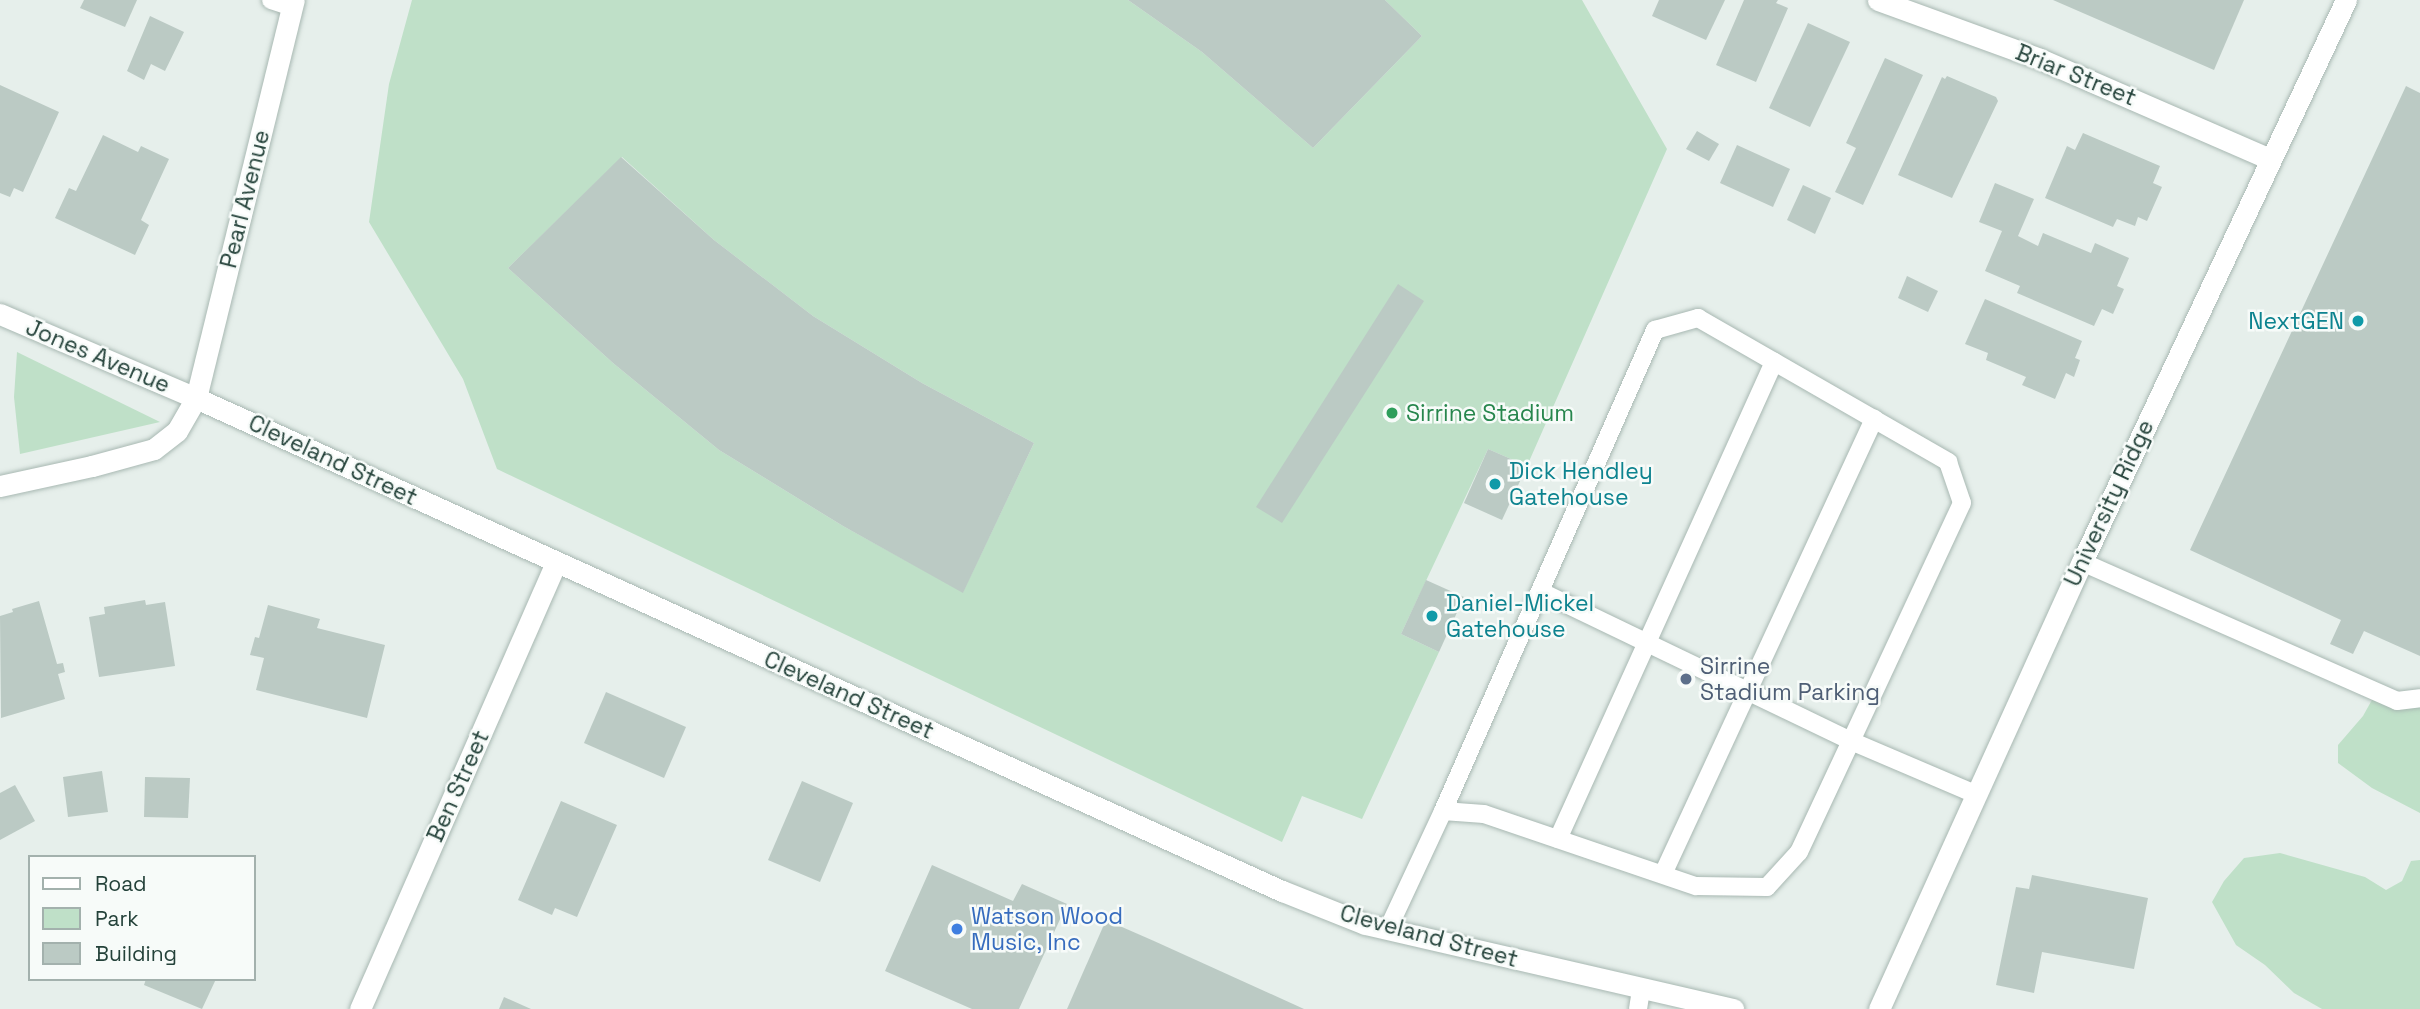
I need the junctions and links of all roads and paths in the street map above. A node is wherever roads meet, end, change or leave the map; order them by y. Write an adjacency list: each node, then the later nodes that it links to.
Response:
1 (271, 0): 4 (lane)
2 (1878, 0): 5 (street, Briar Street)
3 (2346, 0): 5 (street, University Ridge)
4 (293, 4): 8 (street, Pearl Avenue)
5 (2270, 159): 12 (street, University Ridge)
6 (0, 314): 8 (street, Jones Avenue)
7 (1774, 362): 9 (lane); 13 (lane); 14 (lane)
8 (196, 398): 10 (street); 11 (street, Cleveland Street)
9 (1874, 419): 15 (lane); 17 (lane)
10 (0, 486)
11 (556, 562): 22 (street, Cleveland Street); 24 (street, Ben Street)
12 (2082, 562): 16 (lane); 18 (street, University Ridge)
13 (1540, 591): 14 (lane); 19 (lane)
14 (1647, 643): 15 (lane); 20 (lane)
15 (1747, 691): 17 (lane); 21 (lane)
16 (2420, 698)
17 (1851, 741): 18 (lane); 21 (lane)
18 (1975, 794): 26 (street, University Ridge)
19 (1443, 811): 20 (lane); 22 (lane)
20 (1558, 839): 21 (lane)
21 (1663, 874)
22 (1388, 929): 23 (street, Cleveland Street)
23 (1640, 999): 25 (street, Cleveland Street)
24 (360, 1009)
25 (1734, 1009)
26 (1879, 1009)

